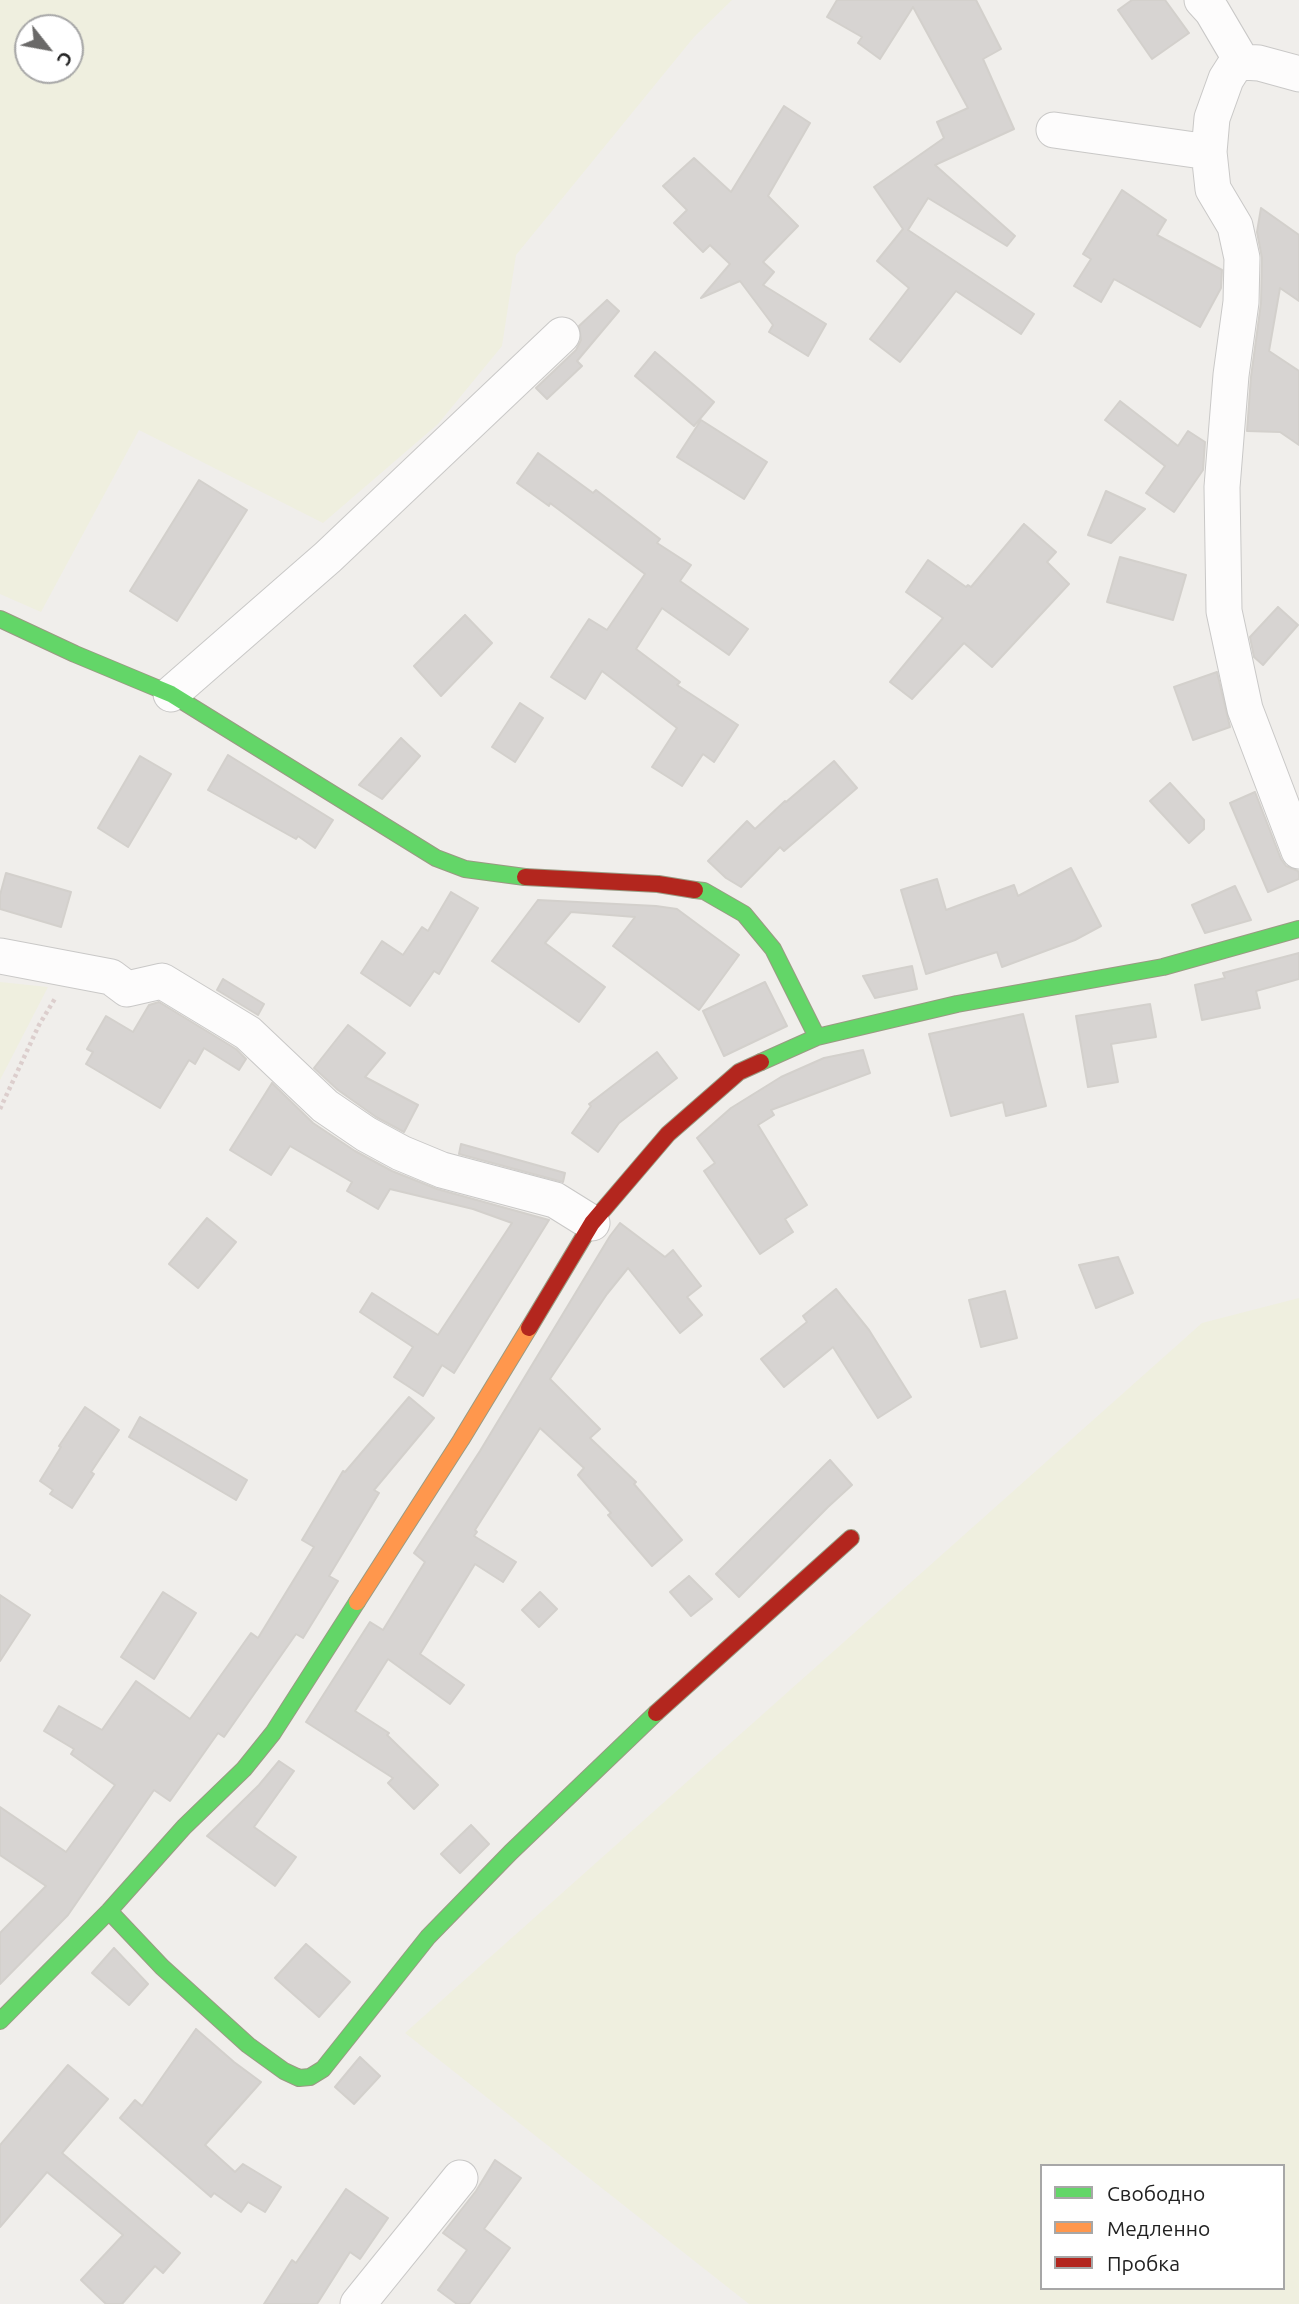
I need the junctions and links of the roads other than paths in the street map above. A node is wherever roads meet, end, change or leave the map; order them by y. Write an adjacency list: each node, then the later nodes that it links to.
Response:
1 (1202, 0): 2 (street)
2 (1242, 62): 3 (street); 5 (street)
3 (1299, 74)
4 (1054, 130): 5 (street)
5 (1209, 152): 9 (street)
6 (562, 335): 8 (street)
7 (0, 619): 8 (street)
8 (171, 694): 12 (street)
9 (1299, 851)
10 (1299, 929): 12 (street)
11 (0, 956): 13 (street)
12 (817, 1037): 13 (street)
13 (592, 1223): 15 (street)
14 (851, 1538): 15 (street)
15 (109, 1912): 16 (street)
16 (0, 2021)
17 (460, 2178): 18 (street)
18 (358, 2304)

